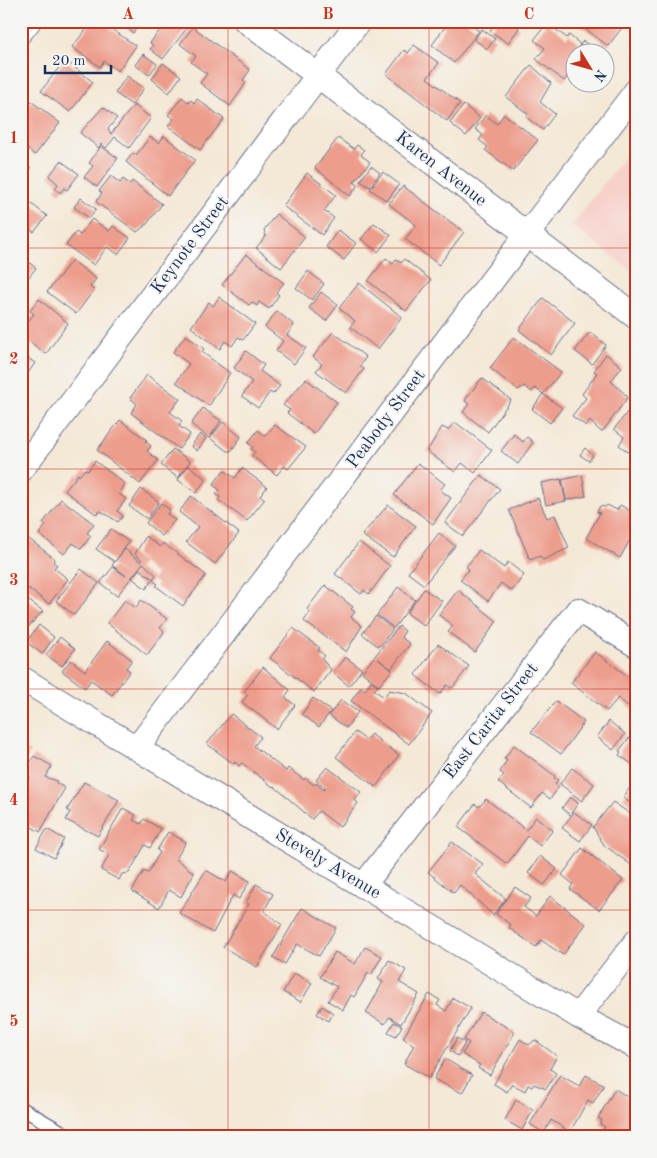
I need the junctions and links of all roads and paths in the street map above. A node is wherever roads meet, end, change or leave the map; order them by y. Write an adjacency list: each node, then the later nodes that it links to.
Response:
1 (29, 21): 4 (street)
2 (246, 21): 5 (street, Karen Avenue)
3 (360, 21): 5 (street, Keynote Street)
4 (21, 31)
5 (318, 75): 7 (street, Karen Avenue); 9 (street, Keynote Street)
6 (636, 91): 7 (street, Peabody Street)
7 (526, 235): 8 (street, Karen Avenue); 12 (street, Peabody Street)
8 (636, 317)
9 (21, 470)
10 (636, 645): 13 (street, East Carita Street)
11 (21, 678): 12 (street, Stevely Avenue)
12 (137, 748): 13 (street, Stevely Avenue)
13 (363, 886): 15 (street, Stevely Avenue)
14 (636, 942): 15 (street)
15 (578, 1016): 16 (street, Stevely Avenue)
16 (636, 1047)
17 (21, 1108): 18 (lane)
18 (71, 1137)

